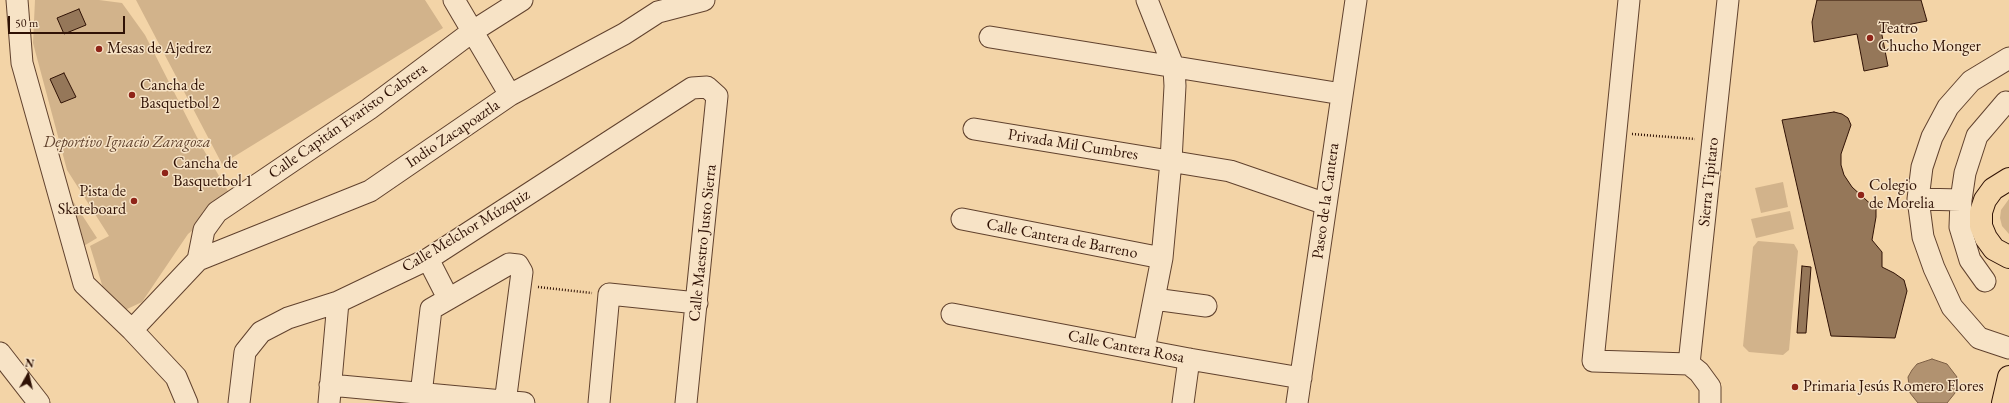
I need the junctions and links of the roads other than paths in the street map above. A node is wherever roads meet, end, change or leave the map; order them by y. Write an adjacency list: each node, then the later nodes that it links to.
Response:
1 (17, 0): 35 (street)
2 (454, 0): 9 (street)
3 (522, 0): 9 (street, Calle Capitán Evaristo Cabrera)
4 (704, 0): 15 (street, Indio Zacapoaztla)
5 (1148, 0): 12 (street)
6 (1353, 0): 14 (street, Paseo de la Cantera)
7 (1629, 0): 40 (street)
8 (1728, 0): 40 (street, Sierra Tipitaro)
9 (473, 31): 15 (street); 26 (street, Calle Capitán Evaristo Cabrera)
10 (990, 37): 12 (street)
11 (2009, 58): 20 (street)
12 (1174, 68): 14 (street); 18 (street)
13 (707, 87): 25 (street, Calle Melchor Múzquiz); 31 (street, Calle Maestro Justo Sierra)
14 (1342, 94): 22 (street, Paseo de la Cantera)
15 (510, 95): 26 (street, Indio Zacapoaztla)
16 (2006, 102): 21 (street)
17 (974, 129): 18 (street, Privada Mil Cumbres)
18 (1171, 161): 22 (street, Privada Mil Cumbres); 24 (street)
19 (2007, 177): 27 (main road)
20 (1918, 199): 21 (street); 36 (street)
21 (1961, 200): 28 (street)
22 (1326, 204): 42 (street, Paseo de la Cantera)
23 (962, 219): 24 (street, Calle Cantera de Barreno)
24 (1162, 258): 29 (street)
25 (428, 259): 30 (street, Calle Melchor Múzquiz); 32 (street)
26 (198, 260): 35 (street)
27 (2008, 260)
28 (1985, 281)
29 (1154, 299): 33 (street); 37 (street)
30 (338, 302): 43 (street); 48 (street, Calle Melchor Múzquiz)
31 (697, 303): 49 (street); 50 (street, Calle Maestro Justo Sierra)
32 (439, 304): 44 (street); 45 (street)
33 (1206, 306)
34 (952, 314): 37 (street, Calle Cantera Rosa)
35 (132, 330): 47 (street)
36 (2009, 348)
37 (1144, 350): 39 (street, Calle Cantera Rosa)
38 (0, 353): 46 (street)
39 (1189, 359): 42 (street, Calle Cantera Rosa); 51 (street)
40 (1689, 364): 53 (street)
41 (2009, 377): 54 (main road)
42 (1301, 378): 52 (street, Paseo de la Cantera)
43 (330, 394): 44 (street)
44 (421, 398): 45 (street)
45 (511, 402)
46 (39, 403)
47 (187, 403)
48 (239, 403)
49 (599, 403)
50 (686, 403)
51 (1183, 403)
52 (1297, 403)
53 (1710, 403)
54 (2003, 403)

